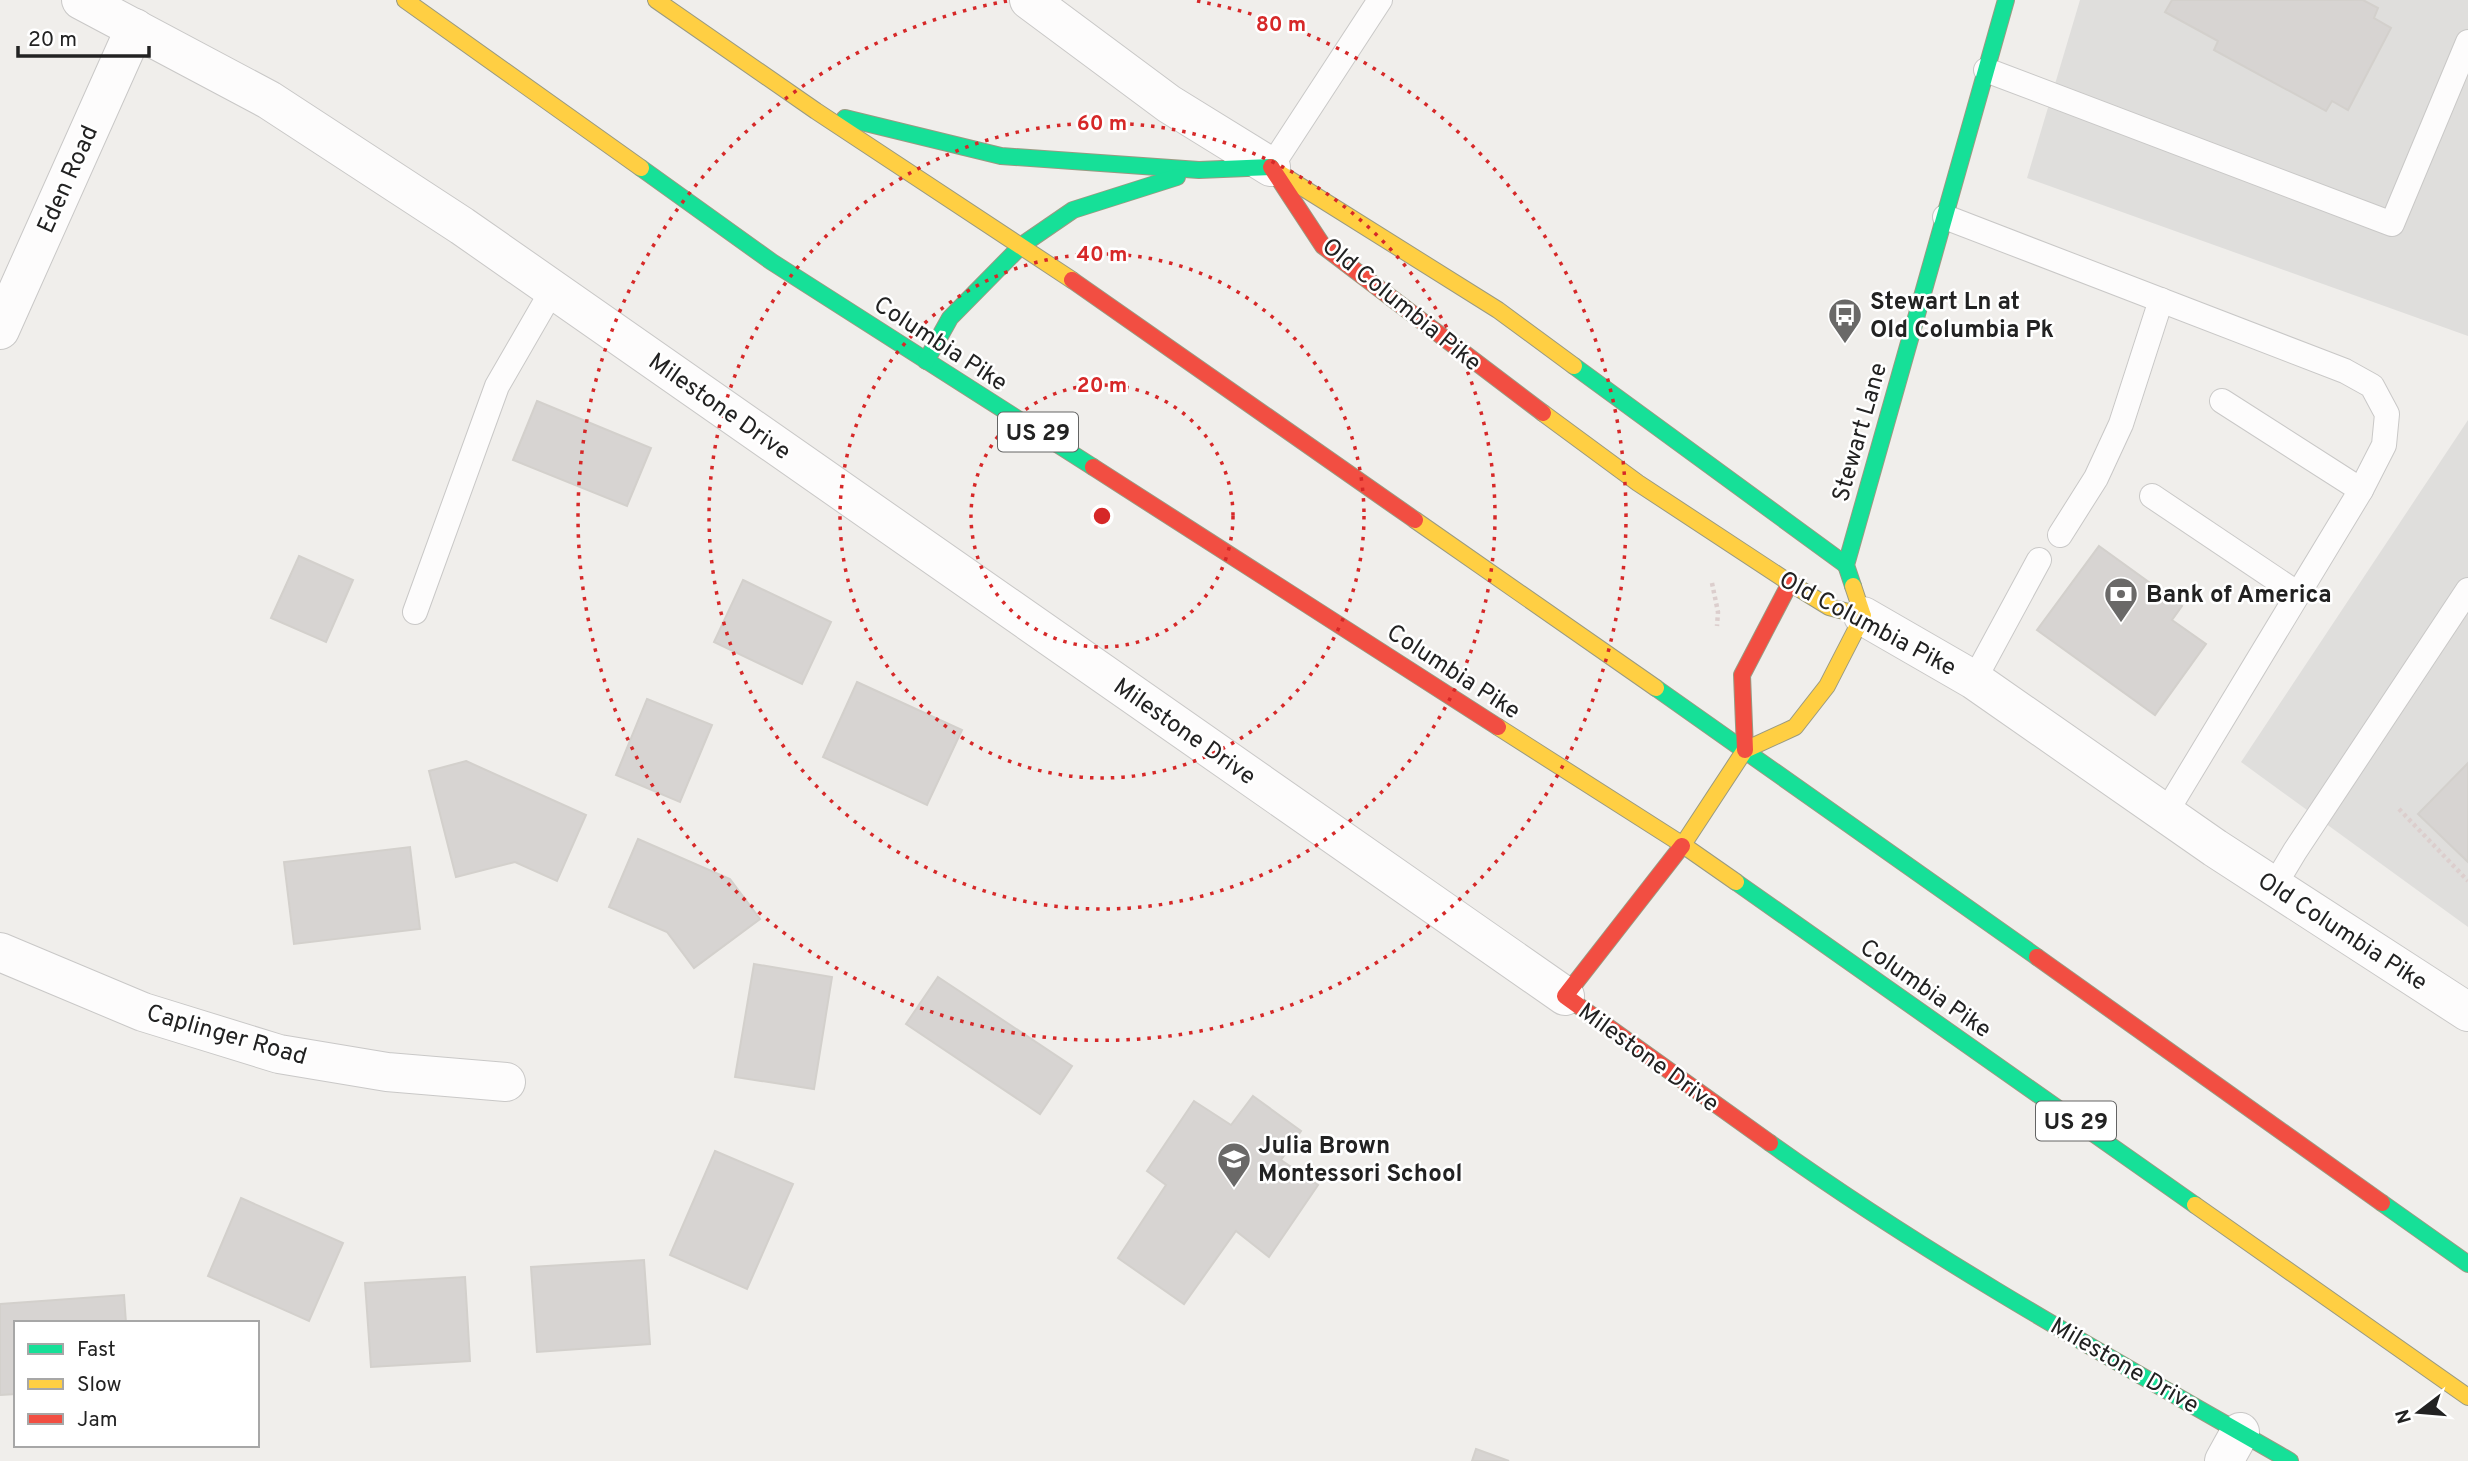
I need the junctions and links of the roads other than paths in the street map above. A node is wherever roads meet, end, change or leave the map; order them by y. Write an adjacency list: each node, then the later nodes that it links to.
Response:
1 (81, 0): 7 (street, Milestone Drive)
2 (405, 0): 18 (main road, Columbia Pike / US 29)
3 (656, 0): 10 (main road)
4 (1029, 0): 11 (street, Old Columbia Pike)
5 (1380, 0): 11 (lane)
6 (2006, 0): 9 (main road, Stewart Lane)
7 (135, 28): 15 (street, Milestone Drive); 17 (street, Eden Road)
8 (2468, 41): 9 (lane)
9 (1986, 70): 13 (main road, Stewart Lane)
10 (816, 111): 12 (main road); 14 (main road)
11 (1271, 167): 12 (main road); 24 (main road, Old Columbia Pike); 25 (main road, Old Columbia Pike)
12 (1199, 170): 14 (main road)
13 (1945, 217): 16 (lane); 24 (main road, Stewart Lane)
14 (1022, 245): 18 (main road); 31 (main road)
15 (553, 289): 28 (lane); 36 (street, Milestone Drive)
16 (2161, 300): 20 (lane); 22 (lane)
17 (0, 330)
18 (926, 361): 33 (main road, Columbia Pike / US 29)
19 (2222, 401): 20 (lane)
20 (2361, 490): 27 (lane)
21 (2152, 496): 27 (lane)
22 (2060, 535)
23 (2039, 560): 30 (lane)
24 (1846, 565): 29 (main road)
25 (1790, 583): 29 (main road, Old Columbia Pike); 31 (main road)
26 (2468, 590): 34 (lane)
27 (2298, 594): 32 (lane)
28 (415, 612)
29 (1863, 616): 30 (street, Old Columbia Pike); 31 (main road)
30 (1974, 680): 32 (street, Old Columbia Pike)
31 (1745, 750): 33 (main road); 39 (main road)
32 (2165, 814): 34 (street, Old Columbia Pike)
33 (1684, 845): 36 (main road); 40 (main road, Columbia Pike / US 29)
34 (2274, 886): 37 (street, Old Columbia Pike)
35 (0, 952): 38 (street, Caplinger Road)
36 (1565, 996): 41 (main road, Milestone Drive)
37 (2468, 1013)
38 (506, 1082)
39 (2468, 1264)
40 (2468, 1397)
41 (2232, 1447): 42 (main road, Milestone Drive)
42 (2290, 1461)

